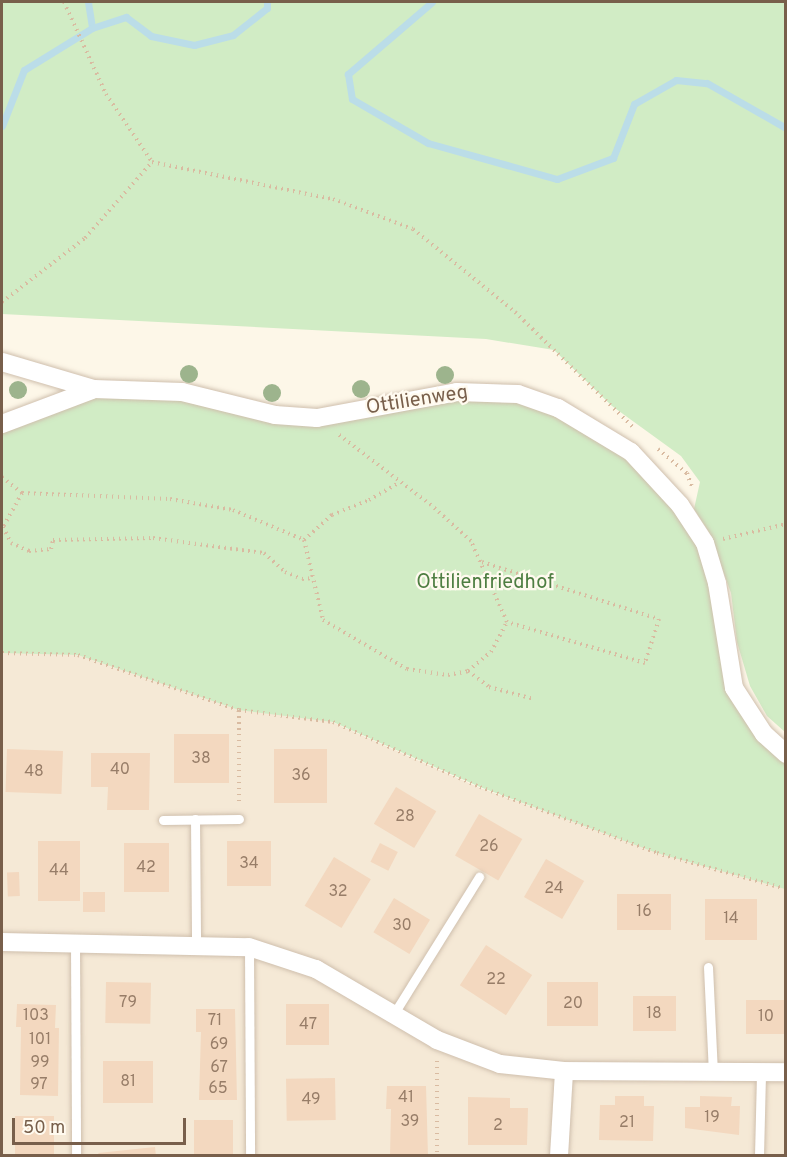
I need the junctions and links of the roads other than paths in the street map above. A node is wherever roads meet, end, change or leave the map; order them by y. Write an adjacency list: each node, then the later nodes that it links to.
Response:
1 (2, 362): 2 (street, Ottilienweg)
2 (94, 389): 3 (street, Ottilienweg); 4 (street, Ottilienweg)
3 (2, 424)
4 (786, 754)
5 (195, 819): 6 (lane); 7 (lane); 11 (lane)
6 (240, 819)
7 (163, 820)
8 (479, 877): 14 (lane)
9 (2, 942): 10 (street)
10 (75, 944): 11 (street); 19 (lane)
11 (196, 946): 12 (street)
12 (249, 947): 14 (street); 20 (lane)
13 (708, 967): 16 (lane)
14 (393, 1015): 15 (street)
15 (564, 1071): 16 (street); 21 (street)
16 (713, 1072): 17 (street)
17 (761, 1072): 18 (street); 22 (lane)
18 (786, 1072)
19 (76, 1155)
20 (250, 1155)
21 (559, 1155)
22 (759, 1155)

